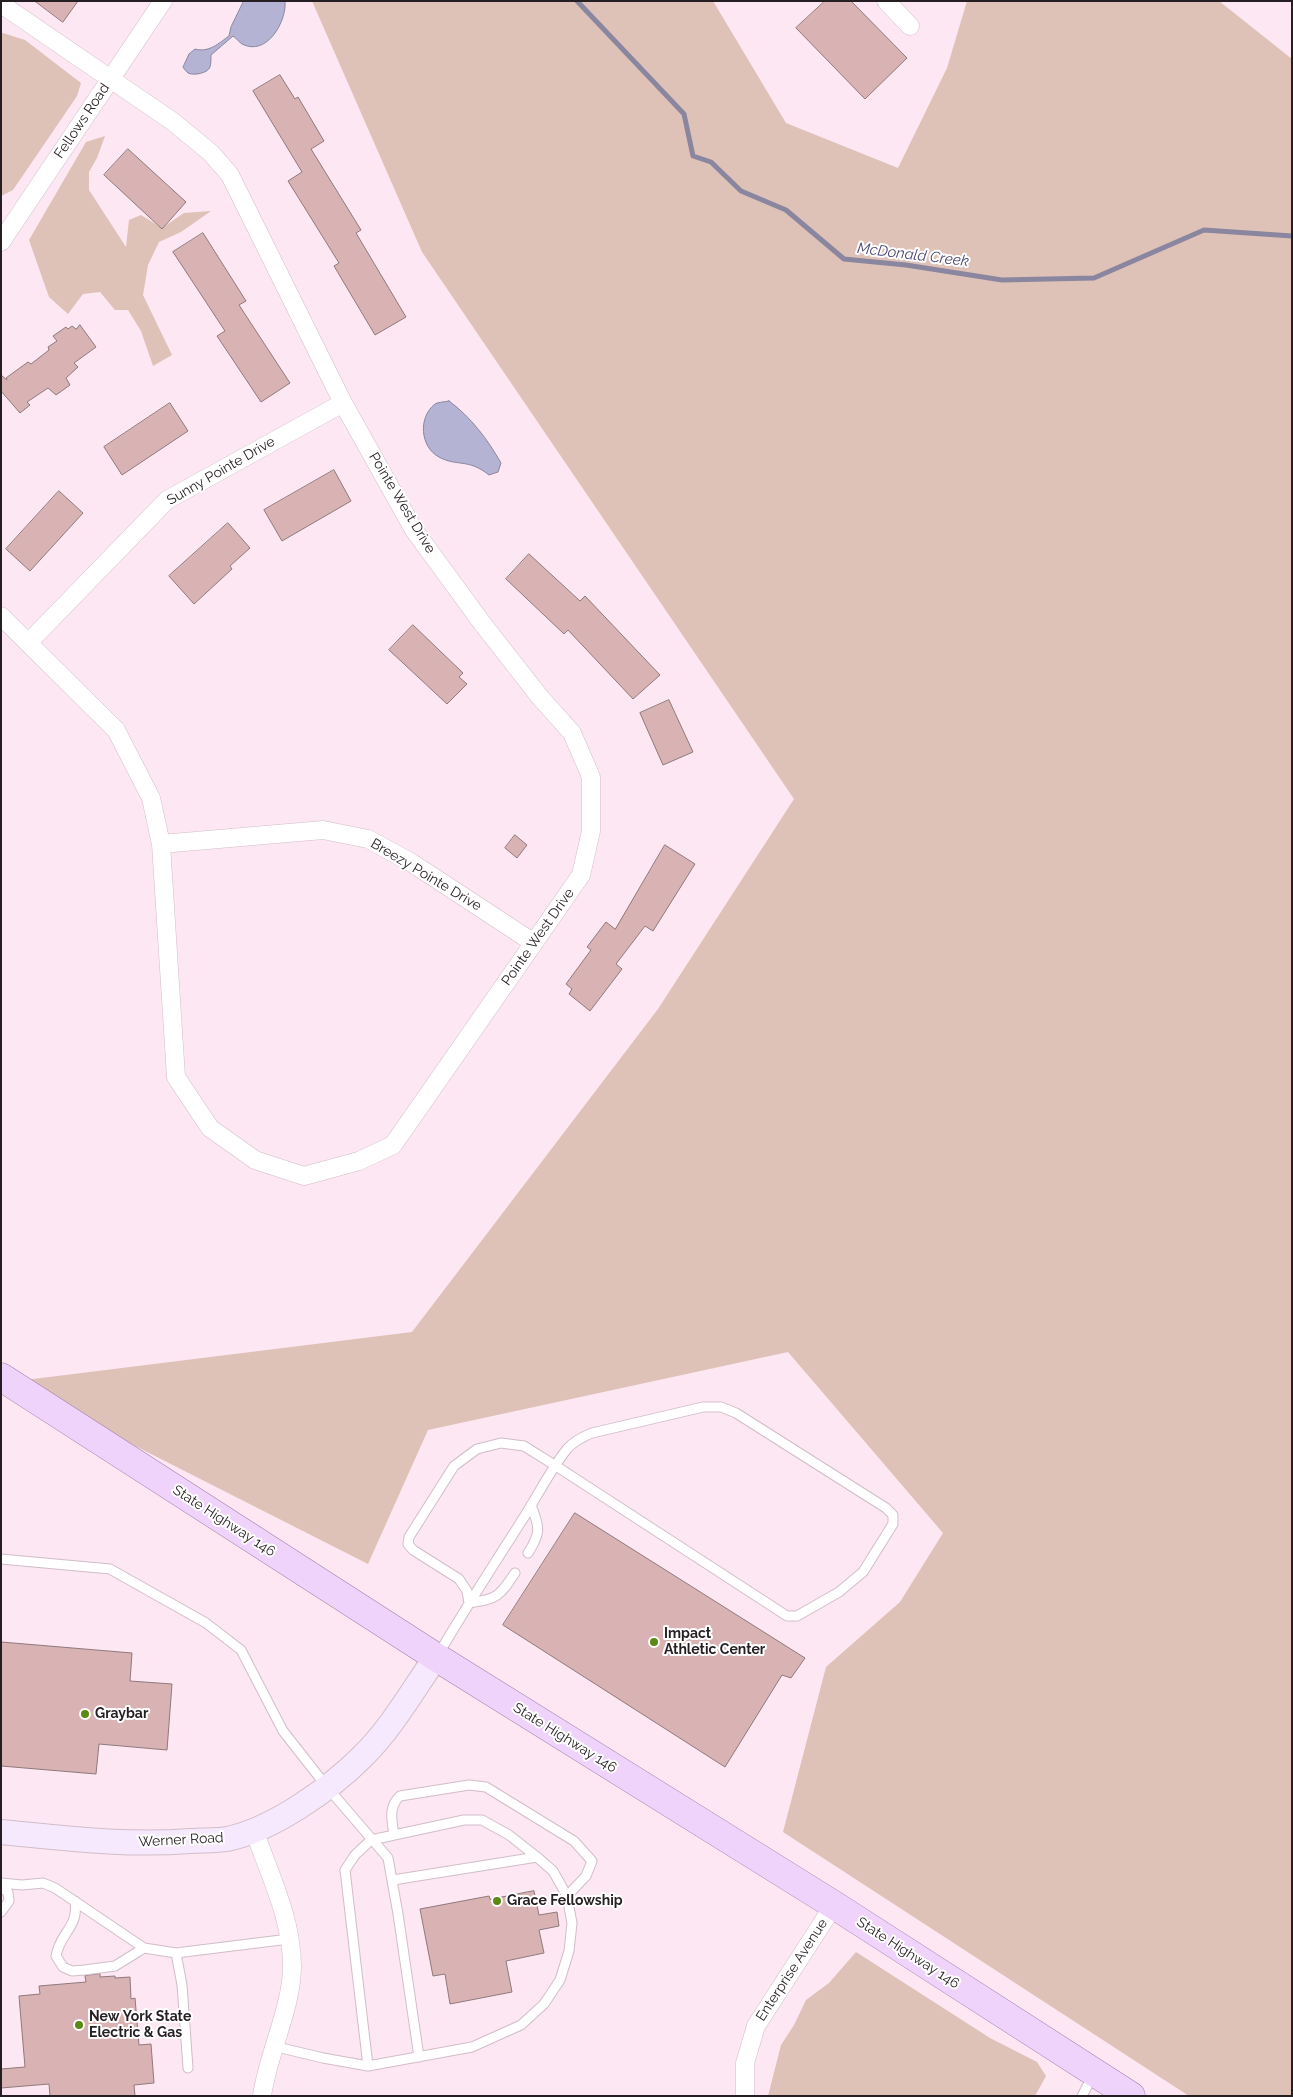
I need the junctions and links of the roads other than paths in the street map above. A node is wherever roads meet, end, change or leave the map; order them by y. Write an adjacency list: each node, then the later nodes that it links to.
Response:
1 (163, 1): 5 (street, Fellows Road)
2 (886, 1): 4 (street)
3 (1, 4): 5 (street, Pointe West Drive)
4 (910, 26)
5 (110, 80): 6 (street, Fellows Road); 7 (street, Pointe West Drive)
6 (1, 242)
7 (343, 402): 9 (street, Sunny Pointe Drive); 11 (street, Pointe West Drive)
8 (1, 616): 9 (street, Pointe West Drive)
9 (28, 643): 10 (street, Pointe West Drive)
10 (161, 844): 11 (street, Breezy Pointe Drive); 11 (street, Pointe West Drive)
11 (534, 943)
12 (1, 1377): 19 (main road, State Highway 146)
13 (556, 1466): 13 (lane); 14 (lane); 18 (lane)
14 (531, 1505): 15 (lane); 18 (lane)
15 (528, 1553)
16 (1, 1559): 20 (lane)
17 (514, 1573): 18 (lane)
18 (469, 1603): 19 (lane)
19 (436, 1657): 20 (street, Werner Road); 31 (main road, State Highway 146)
20 (326, 1787): 21 (street, Werner Road); 24 (lane)
21 (254, 1830): 22 (street, Werner Road); 33 (street)
22 (1, 1832)
23 (394, 1835): 24 (lane); 25 (lane); 29 (lane)
24 (372, 1840): 26 (lane); 38 (lane)
25 (537, 1857): 26 (lane); 29 (lane)
26 (393, 1880): 37 (lane)
27 (1, 1883): 30 (lane)
28 (1, 1888): 32 (lane)
29 (567, 1896): 37 (lane)
30 (75, 1901): 34 (lane); 34 (lane)
31 (834, 1905): 40 (main road, State Highway 146); 42 (street, Enterprise Avenue)
32 (1, 1912)
33 (289, 1939): 35 (lane); 36 (street)
34 (144, 1948): 35 (lane)
35 (176, 1953): 39 (lane)
36 (273, 2046): 38 (lane); 41 (street)
37 (419, 2057): 38 (lane)
38 (368, 2066)
39 (188, 2068)
40 (1088, 2084): 43 (main road, State Highway 146)
41 (262, 2096)
42 (745, 2096)
43 (1131, 2096)

